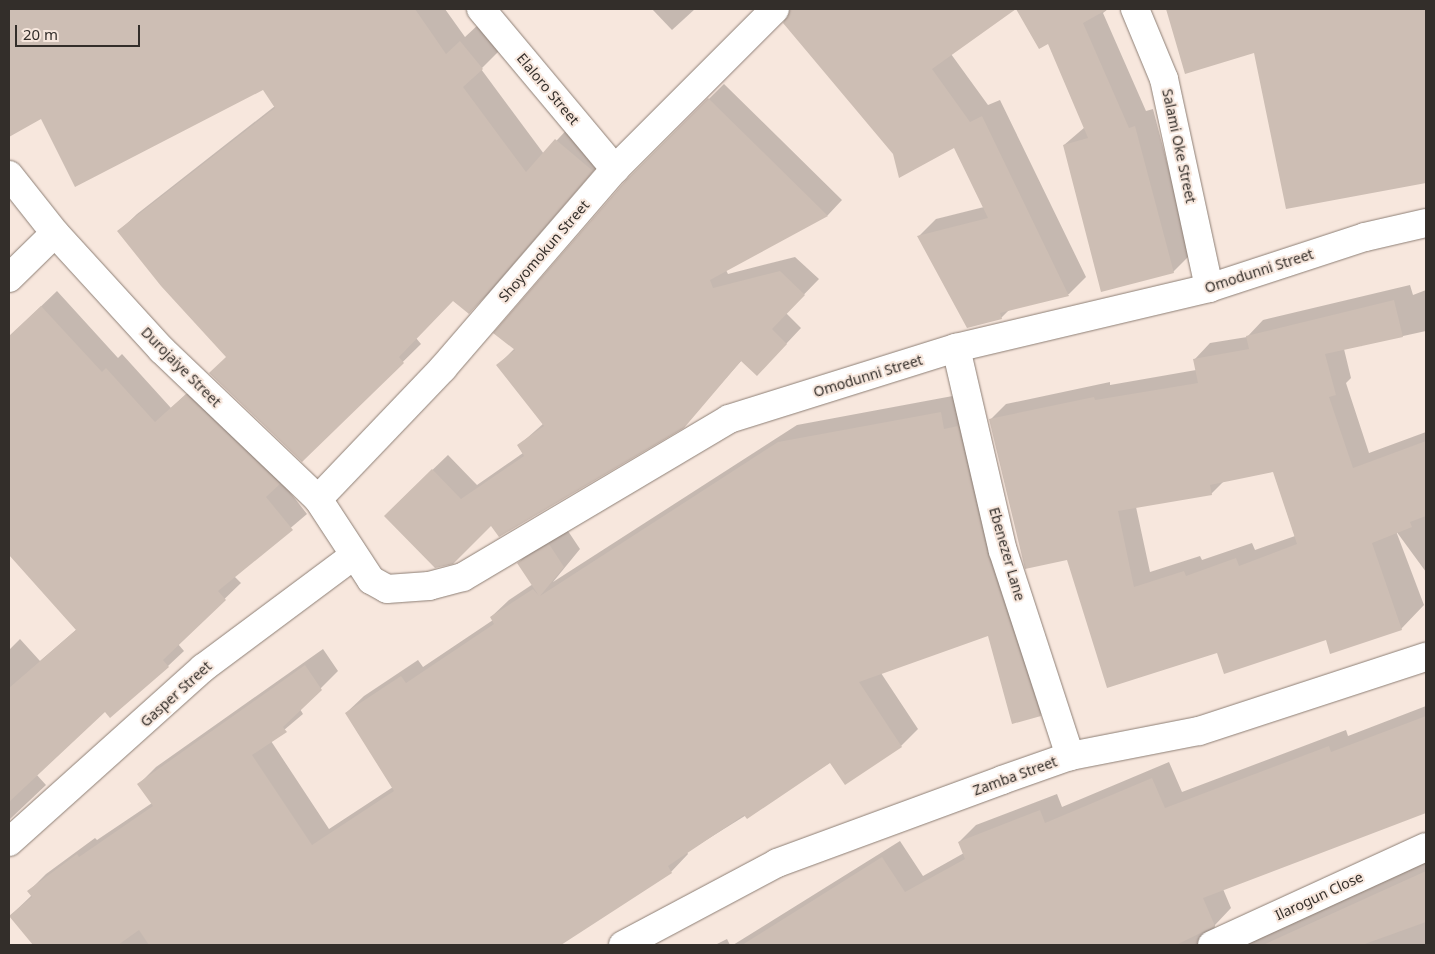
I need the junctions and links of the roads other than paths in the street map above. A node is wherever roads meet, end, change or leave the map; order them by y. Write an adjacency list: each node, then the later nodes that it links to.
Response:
1 (481, 9): 4 (street, Elaloro Street)
2 (775, 9): 4 (street, Shoyomokun Street)
3 (1135, 9): 9 (street, Salami Oke Street)
4 (615, 168): 11 (street, Shoyomokun Street)
5 (9, 175): 7 (street, Durojaiye Street)
6 (1426, 223): 9 (street, Omodunni Street)
7 (55, 233): 8 (street); 11 (street, Durojaiye Street)
8 (9, 278)
9 (1209, 288): 10 (street, Omodunni Street)
10 (956, 348): 12 (street, Omodunni Street); 14 (street, Ebenezer Lane)
11 (318, 499): 12 (street, Durojaiye Street)
12 (353, 556): 15 (street, Gasper Street)
13 (1426, 657): 14 (street, Zamba Street)
14 (1070, 756): 17 (street, Zamba Street)
15 (9, 842)
16 (1426, 847): 18 (street, Ilarogun Close)
17 (623, 945)
18 (1212, 945)

